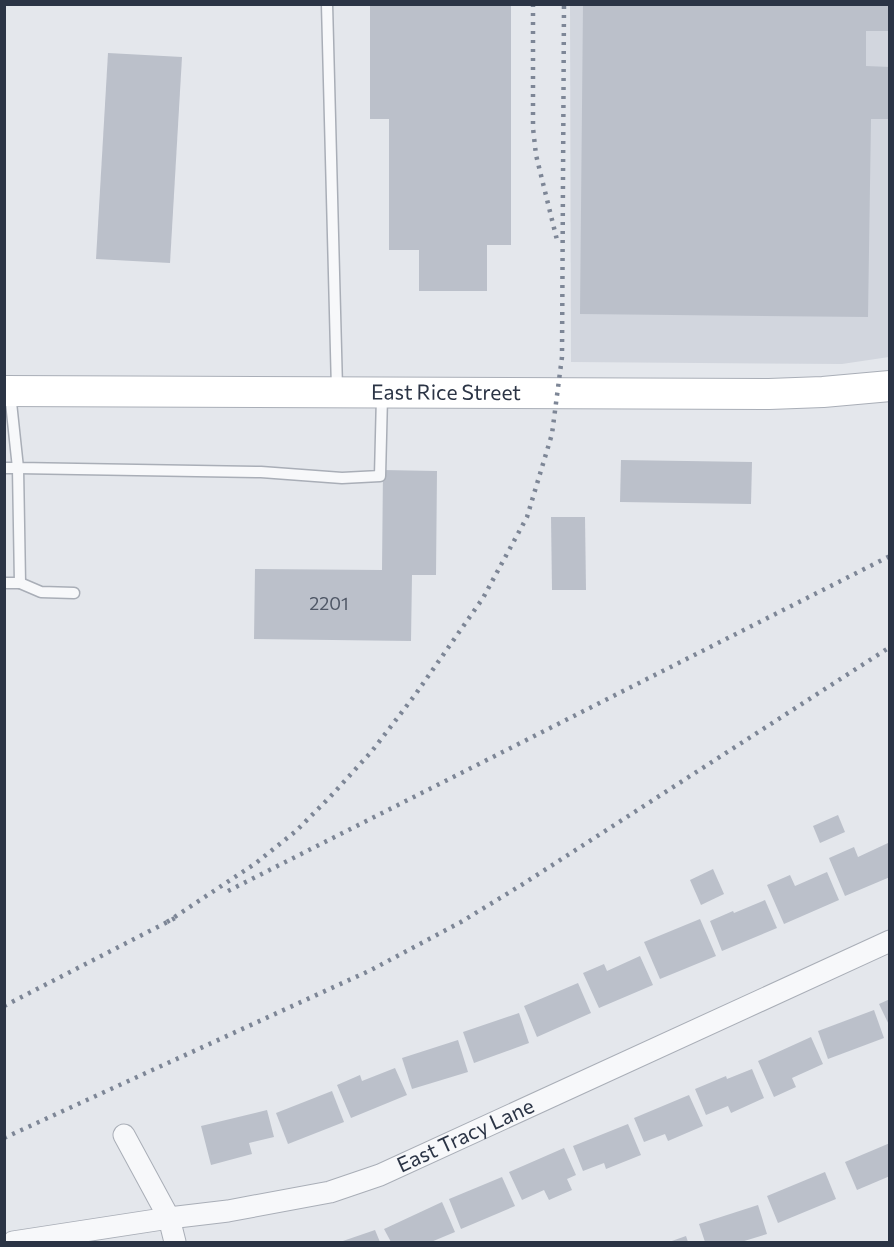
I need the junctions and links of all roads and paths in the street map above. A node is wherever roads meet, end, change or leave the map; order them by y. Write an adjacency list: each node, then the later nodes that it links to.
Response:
1 (327, 4): 4 (lane)
2 (890, 386): 5 (main road, East Rice Street)
3 (7, 391): 4 (main road, East Rice Street); 7 (lane)
4 (337, 392): 5 (main road, East Rice Street)
5 (382, 392): 7 (lane)
6 (4, 468): 7 (lane)
7 (18, 468): 9 (lane)
8 (4, 583): 9 (lane)
9 (20, 583): 10 (lane)
10 (74, 593)
11 (890, 941): 13 (street, East Tracy Lane)
12 (124, 1135): 13 (street)
13 (169, 1218): 14 (street, East Tracy Lane); 15 (street)
14 (13, 1242)
15 (175, 1242)

